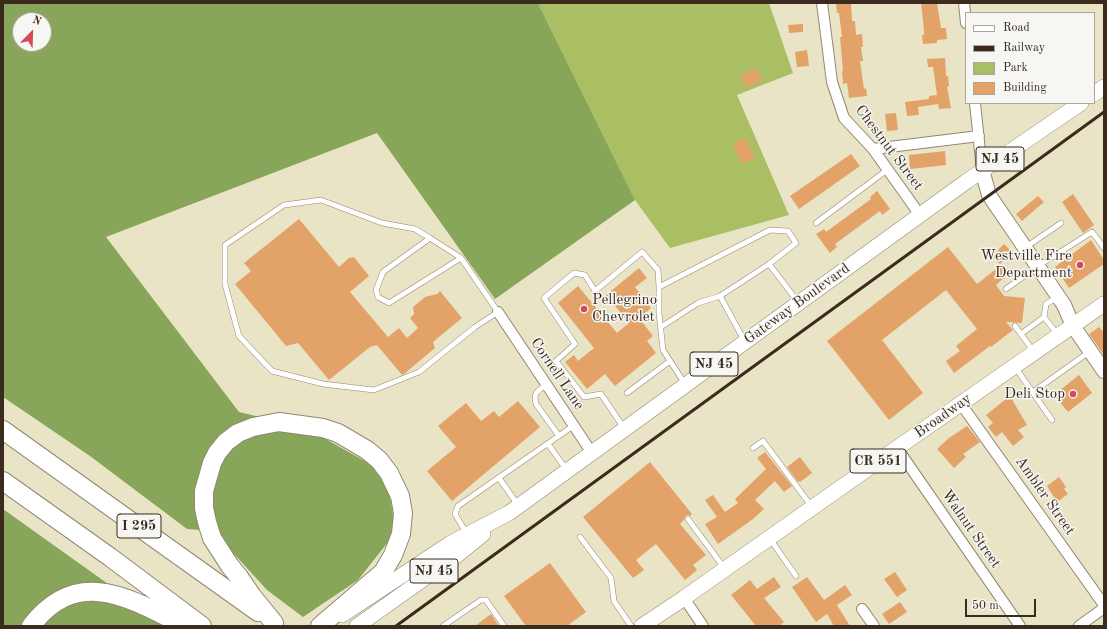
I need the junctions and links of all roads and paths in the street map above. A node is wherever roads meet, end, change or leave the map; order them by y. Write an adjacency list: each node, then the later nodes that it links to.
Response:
1 (822, 3): 9 (street, Chestnut Street)
2 (964, 3): 3 (street)
3 (965, 13)
4 (1104, 87): 5 (main road)
5 (1095, 93)
6 (975, 104): 8 (street)
7 (1080, 104): 11 (main road, Gateway Boulevard / NJ 45)
8 (979, 136): 9 (street); 11 (street)
9 (873, 149): 10 (street, Chestnut Street)
10 (887, 170): 12 (street, Chestnut Street); 13 (lane)
11 (982, 170): 12 (main road, Gateway Boulevard / NJ 45); 16 (street)
12 (920, 215): 25 (main road, Gateway Boulevard / NJ 45)
13 (816, 223)
14 (1061, 223): 16 (lane)
15 (430, 238): 18 (lane); 18 (lane); 27 (lane)
16 (1025, 248): 20 (street)
17 (1104, 248): 20 (lane)
18 (462, 258): 27 (lane)
19 (769, 264): 21 (lane); 23 (lane); 25 (lane)
20 (1038, 266): 22 (lane); 24 (street)
21 (659, 287): 31 (lane); 47 (lane)
22 (1006, 289)
23 (720, 296): 31 (lane); 34 (lane)
24 (1058, 297): 28 (lane); 30 (street)
25 (799, 303): 34 (main road, Gateway Boulevard / NJ 45)
26 (1103, 308): 30 (main road, Broadway / CR 551)
27 (498, 312): 40 (street, Cornell Lane)
28 (1044, 317): 32 (lane); 33 (lane)
29 (1014, 326): 32 (lane)
30 (1073, 326): 33 (main road, Broadway / CR 551); 35 (street)
31 (661, 327): 37 (lane)
32 (1021, 334): 36 (lane)
33 (1059, 336): 36 (main road, Broadway / CR 551)
34 (745, 342): 41 (main road, Gateway Boulevard / NJ 45)
35 (1090, 351): 39 (street); 42 (lane)
36 (1035, 352): 38 (main road, Broadway / CR 551)
37 (670, 360): 41 (lane); 43 (lane)
38 (1015, 366): 42 (lane); 44 (main road, Broadway / CR 551)
39 (1104, 371)
40 (546, 385): 46 (street, Cornell Lane); 49 (lane)
41 (685, 385): 47 (main road, Gateway Boulevard / NJ 45)
42 (1033, 392): 45 (lane)
43 (628, 393)
44 (961, 404): 52 (main road, Broadway / CR 551); 66 (street, Ambler Street)
45 (1052, 420)
46 (574, 426): 49 (lane); 53 (street, Cornell Lane)
47 (625, 429): 53 (main road, Gateway Boulevard / NJ 45)
48 (3, 430): 68 (highway, I 295)
49 (559, 436): 50 (lane)
50 (548, 444): 54 (lane); 55 (lane)
51 (753, 448): 57 (lane)
52 (897, 448): 57 (main road, Broadway / CR 551); 82 (street, Walnut Street)
53 (592, 453): 54 (main road, Gateway Boulevard / NJ 45)
54 (567, 471): 58 (main road, Gateway Boulevard / NJ 45)
55 (499, 478): 58 (lane); 60 (lane)
56 (3, 481): 71 (highway, I 295)
57 (812, 508): 62 (main road, Broadway / CR 551)
58 (514, 509): 60 (main road, Gateway Boulevard / NJ 45); 74 (main road, NJ 45)
59 (688, 519): 63 (lane)
60 (468, 534): 73 (main road, Gateway Boulevard / NJ 45)
61 (580, 537): 77 (lane)
62 (769, 538): 63 (main road, Broadway / CR 551); 64 (lane)
63 (725, 569): 65 (main road, Broadway / CR 551)
64 (796, 576)
65 (684, 598): 78 (main road, Broadway / CR 551); 79 (main road, Broadway / CR 551); 80 (street)
66 (1104, 607): 83 (street)
67 (862, 609): 81 (street)
68 (276, 625): 72 (highway)
69 (31, 626): 70 (highway)
70 (185, 626)
71 (202, 626)
72 (320, 626)
73 (325, 626)
74 (357, 626)
75 (443, 626): 76 (lane)
76 (504, 626)
77 (631, 626)
78 (642, 626)
79 (650, 626)
80 (703, 626)
81 (874, 626)
82 (1020, 626)
83 (1079, 626)

